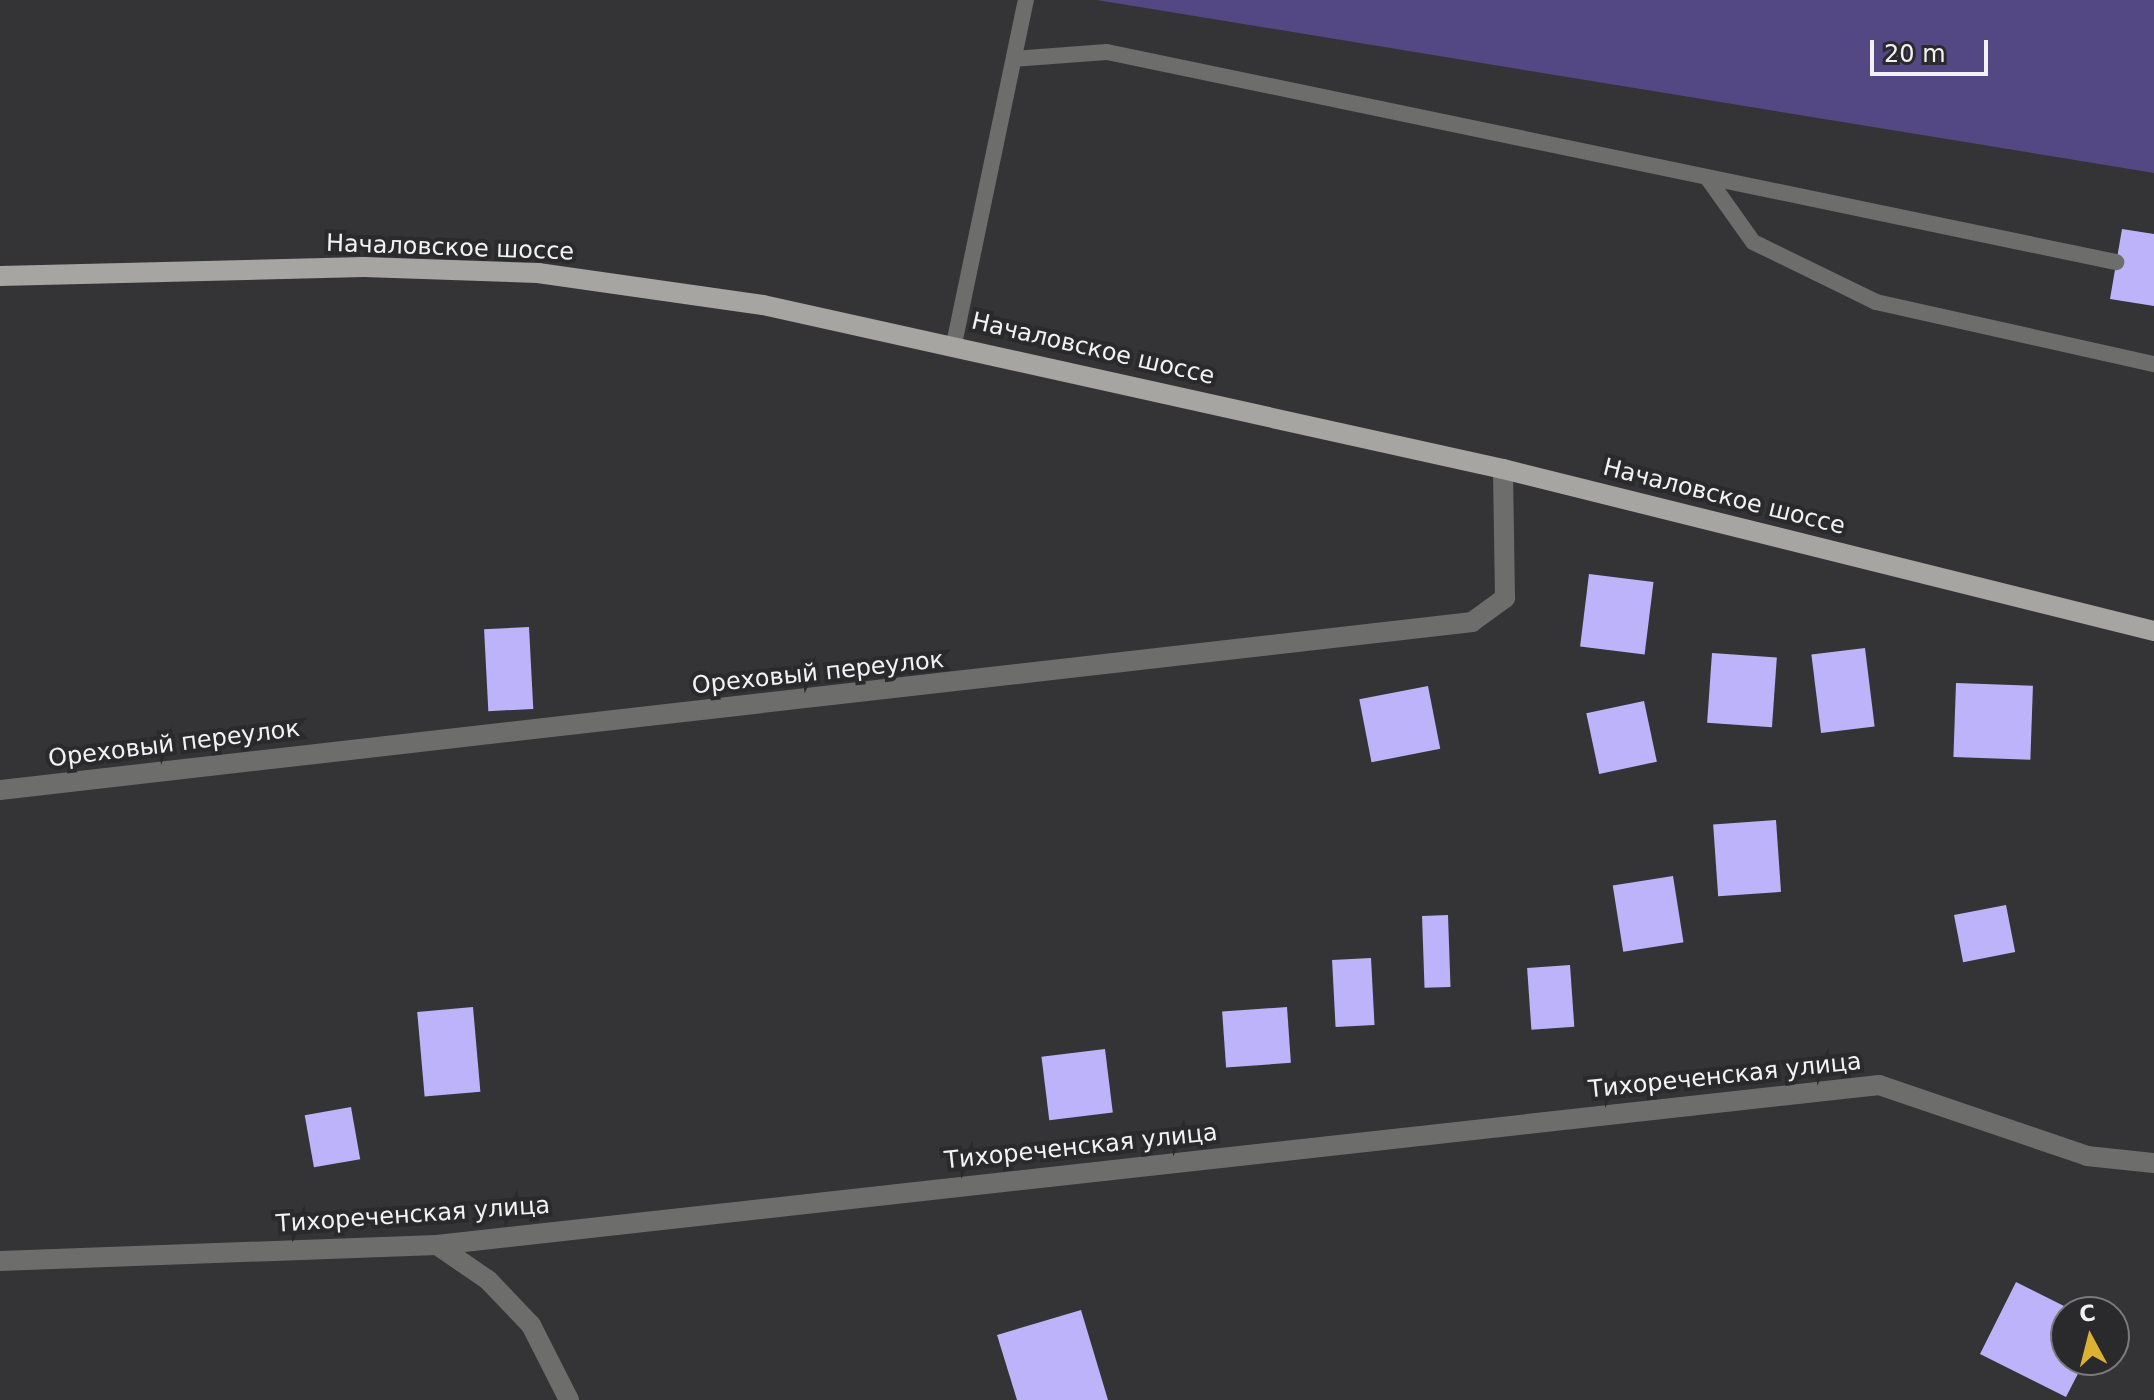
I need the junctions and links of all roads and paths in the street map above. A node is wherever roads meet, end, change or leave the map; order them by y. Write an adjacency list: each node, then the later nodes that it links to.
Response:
1 (1026, 0): 2 (lane)
2 (1014, 59): 3 (lane); 6 (lane)
3 (1709, 180): 4 (lane); 7 (lane)
4 (2116, 262)
5 (0, 276): 6 (main road, Началовское шоссе)
6 (954, 344): 8 (main road, Началовское шоссе)
7 (2154, 364)
8 (1503, 469): 9 (main road, Началовское шоссе); 10 (street, Ореховый переулок)
9 (2154, 631)
10 (0, 790)
11 (2154, 1163): 12 (street, Тихореченская улица)
12 (437, 1245): 13 (street, Тихореченская улица); 14 (street)
13 (0, 1261)
14 (569, 1400)

